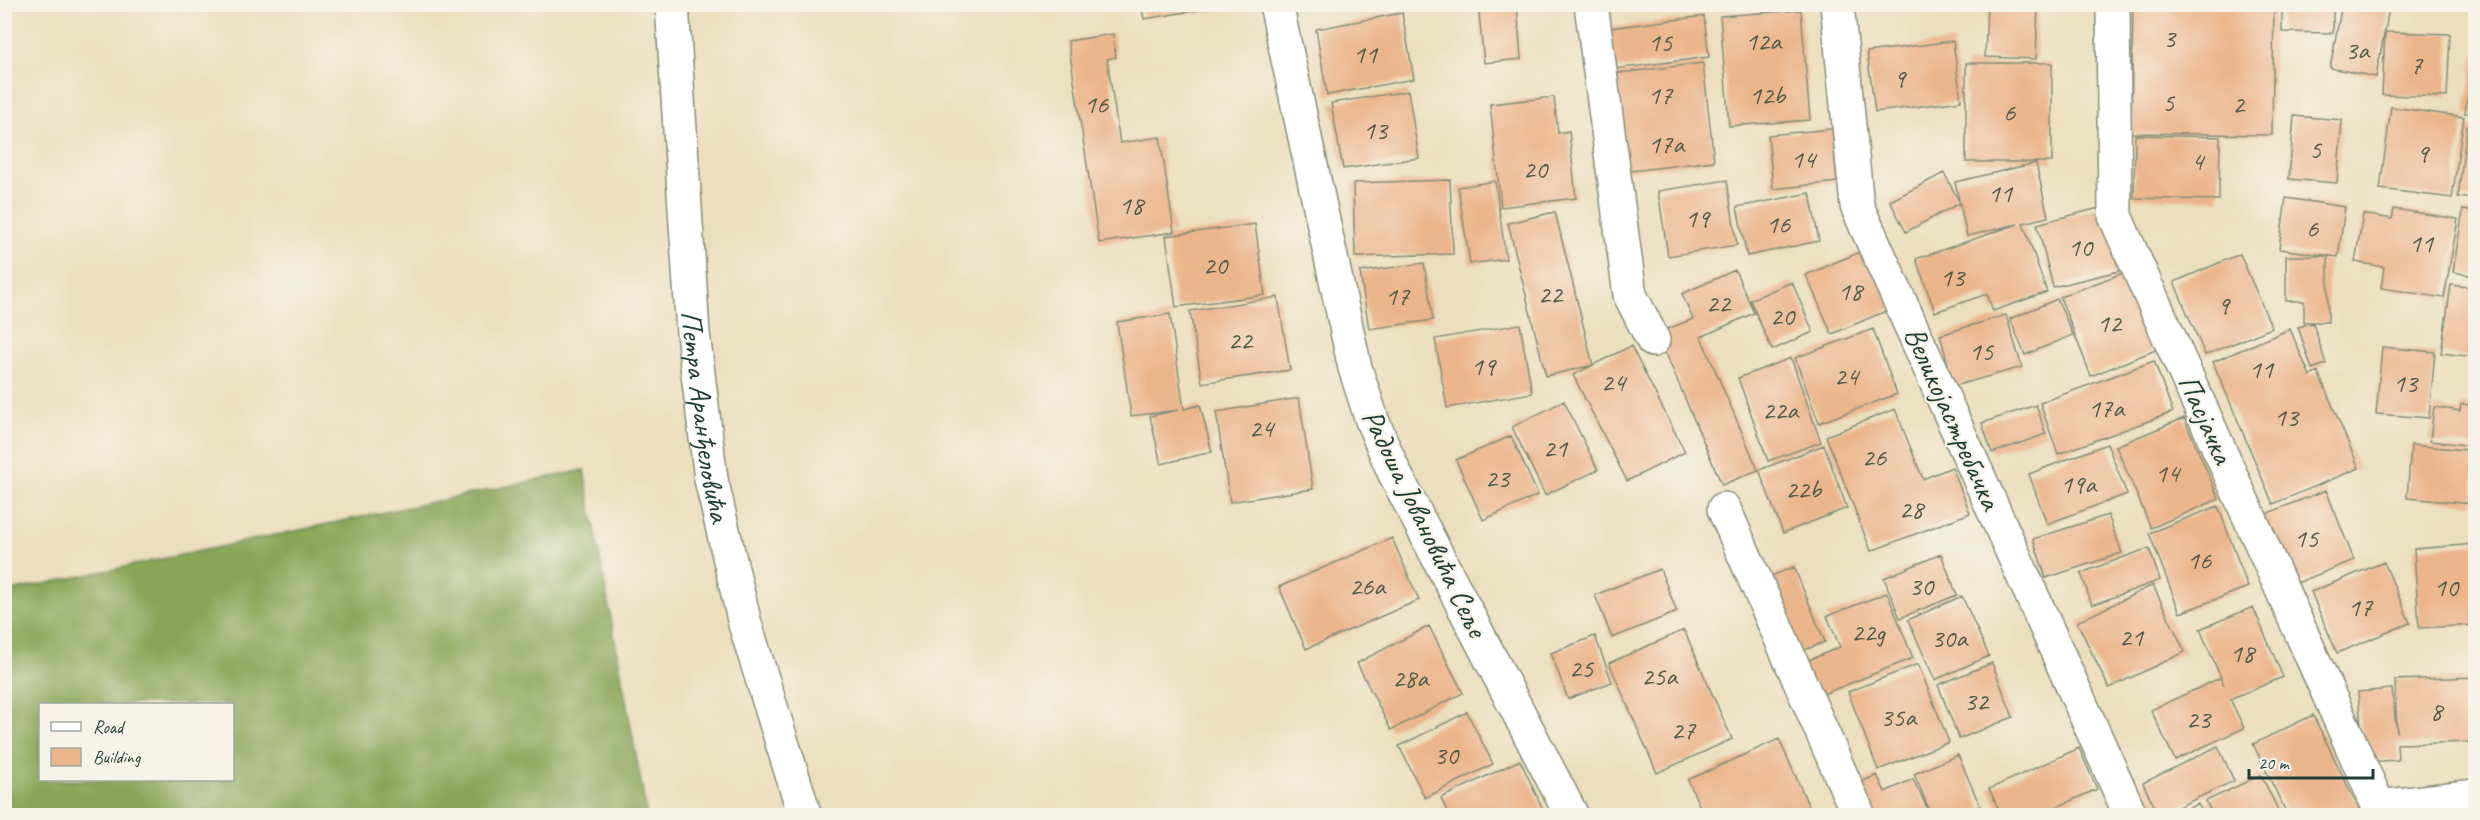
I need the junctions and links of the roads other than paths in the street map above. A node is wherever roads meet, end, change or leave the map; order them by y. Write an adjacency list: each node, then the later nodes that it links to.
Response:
1 (672, 4): 10 (street, Петра Аранђеловића)
2 (1276, 4): 11 (street, Радоша Јовановића Сеље)
3 (1591, 4): 6 (street)
4 (1837, 4): 13 (street, Великојастребачка)
5 (2113, 4): 9 (street, Пасјачка)
6 (1653, 340)
7 (1724, 509): 12 (street)
8 (2475, 796): 9 (street)
9 (2381, 811)
10 (805, 816)
11 (1572, 816)
12 (1859, 816)
13 (2131, 816)

